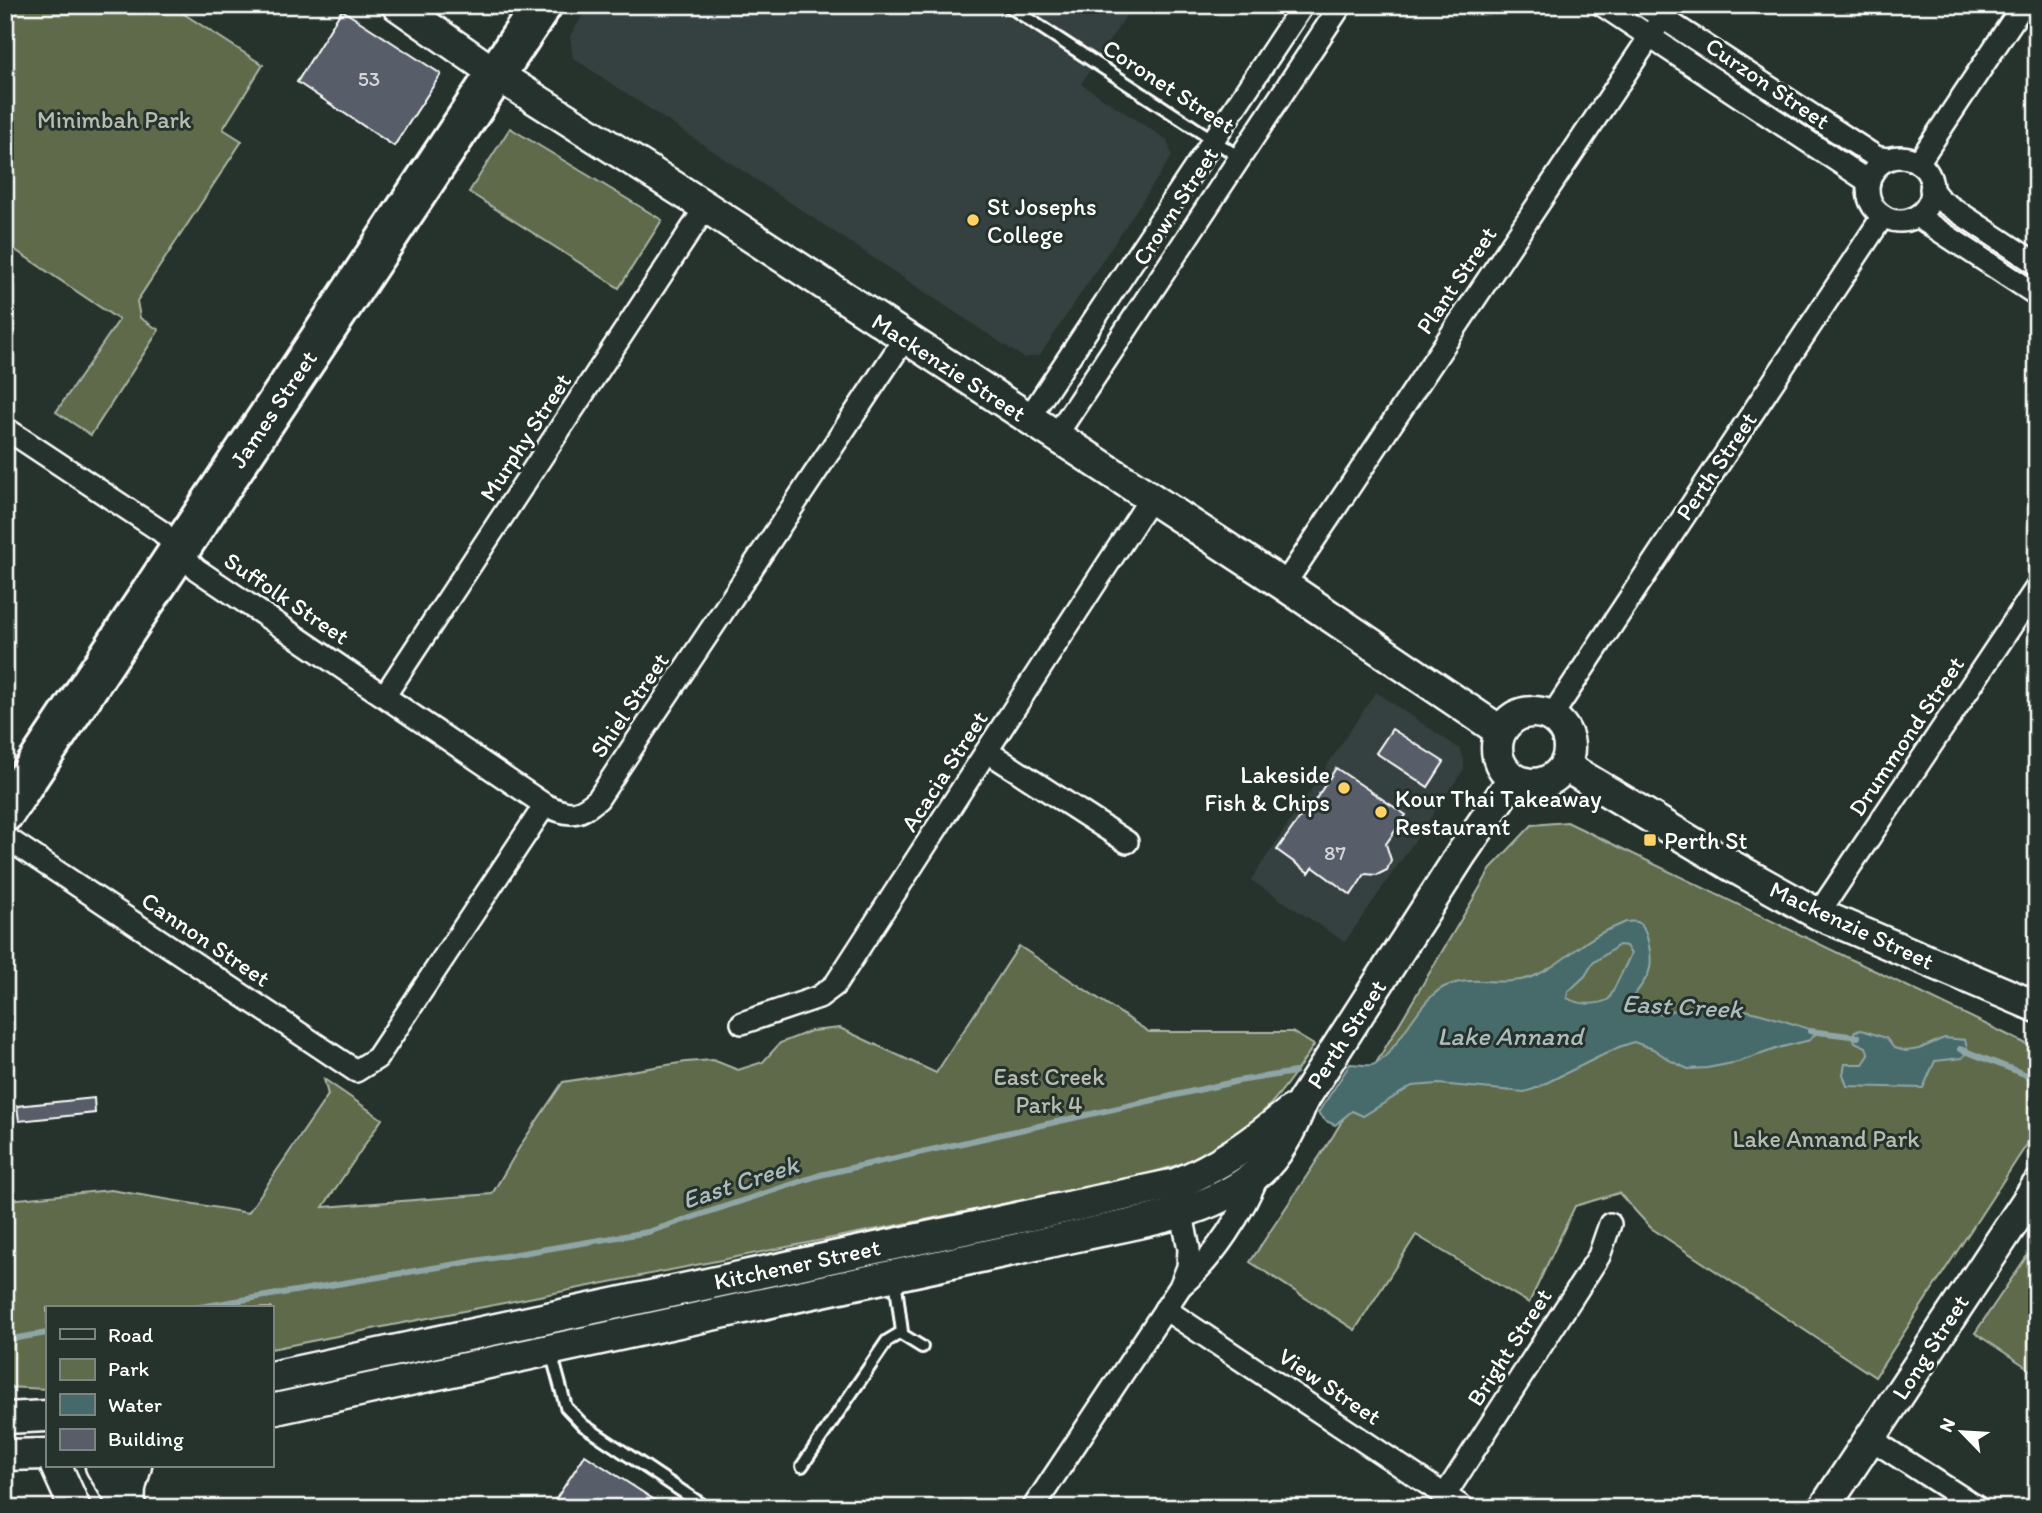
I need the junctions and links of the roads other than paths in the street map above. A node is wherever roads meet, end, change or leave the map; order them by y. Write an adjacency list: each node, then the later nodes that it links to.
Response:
1 (397, 5): 10 (main road, Mackenzie Street)
2 (542, 5): 10 (highway, James Street)
3 (1007, 5): 11 (lane, Coronet Street)
4 (1303, 5): 11 (street, Crown Street)
5 (1341, 5): 12 (street, Crown Street)
6 (1602, 5): 9 (street, Curzon Street)
7 (1643, 5): 9 (street, Curzon Street)
8 (2023, 5): 14 (street)
9 (1662, 20): 13 (street, Curzon Street); 15 (street, Curzon Street); 28 (street, Plant Street)
10 (496, 74): 17 (main road, Mackenzie Street); 27 (highway, James Street)
11 (1214, 141): 12 (lane, Coronet Street); 23 (street, Crown Street)
12 (1238, 157): 25 (street, Crown Street)
13 (1888, 159): 14 (street); 15 (street)
14 (1918, 163): 16 (street)
15 (1869, 182): 18 (street)
16 (1931, 189): 19 (street); 20 (street)
17 (706, 207): 22 (main road, Mackenzie Street); 30 (street, Murphy Street)
18 (1882, 216): 19 (street); 31 (street, Perth Street)
19 (1917, 216): 21 (street)
20 (2037, 264)
21 (2037, 295)
22 (905, 338): 23 (main road, Mackenzie Street); 36 (street, Shiel Street)
23 (1028, 419): 25 (main road, Mackenzie Street)
24 (5, 428): 27 (street, Suffolk Street)
25 (1055, 437): 26 (main road, Mackenzie Street)
26 (1150, 499): 28 (main road, Mackenzie Street); 33 (street, Acacia Street)
27 (179, 551): 30 (street, Suffolk Street); 37 (highway, James Street)
28 (1283, 585): 32 (main road, Mackenzie Street)
29 (2037, 587): 40 (street, Drummond Street)
30 (385, 695): 36 (street, Suffolk Street)
31 (1551, 717): 32 (main road); 34 (main road)
32 (1500, 731): 35 (main road)
33 (988, 752): 39 (street); 42 (street, Acacia Street)
34 (1564, 766): 35 (main road); 40 (main road, Mackenzie Street)
35 (1513, 779): 43 (main road, Perth Street)
36 (545, 805): 38 (street, Cannon Street)
37 (5, 812)
38 (5, 837)
39 (1127, 842)
40 (1818, 914): 41 (main road, Mackenzie Street)
41 (2037, 1007)
42 (742, 1023)
43 (1302, 1102): 44 (main road, Perth Street); 46 (main road, Kitchener Street)
44 (1260, 1171): 46 (main road, Kitchener Street); 49 (street, Perth Street)
45 (2037, 1186): 60 (main road, Long Street)
46 (1179, 1198): 48 (main road, Kitchener Street); 49 (street, Perth Street); 54 (main road, Kitchener Street)
47 (1610, 1224): 67 (street, Bright Street)
48 (894, 1275): 51 (lane); 53 (main road, Kitchener Street)
49 (1180, 1287): 50 (street, Perth Street)
50 (1165, 1308): 67 (street, View Street); 71 (street, Perth Street)
51 (901, 1334): 52 (lane); 63 (lane)
52 (922, 1348)
53 (551, 1349): 56 (main road, Kitchener Street); 70 (lane)
54 (379, 1354): 55 (main road, Kitchener Street); 56 (main road)
55 (273, 1377)
56 (385, 1385): 57 (main road, Kitchener Street)
57 (273, 1410)
58 (46, 1416): 59 (main road)
59 (5, 1418)
60 (1871, 1439): 73 (main road, Long Street); 74 (street)
61 (46, 1454): 62 (main road)
62 (8, 1457)
63 (802, 1466)
64 (57, 1468): 68 (main road)
65 (103, 1468): 69 (main road)
66 (135, 1468): 69 (main road)
67 (1445, 1495): 72 (street, View Street)
68 (75, 1508)
69 (128, 1508)
70 (707, 1508)
71 (1033, 1508)
72 (1464, 1508)
73 (1824, 1508)
74 (1978, 1508)

